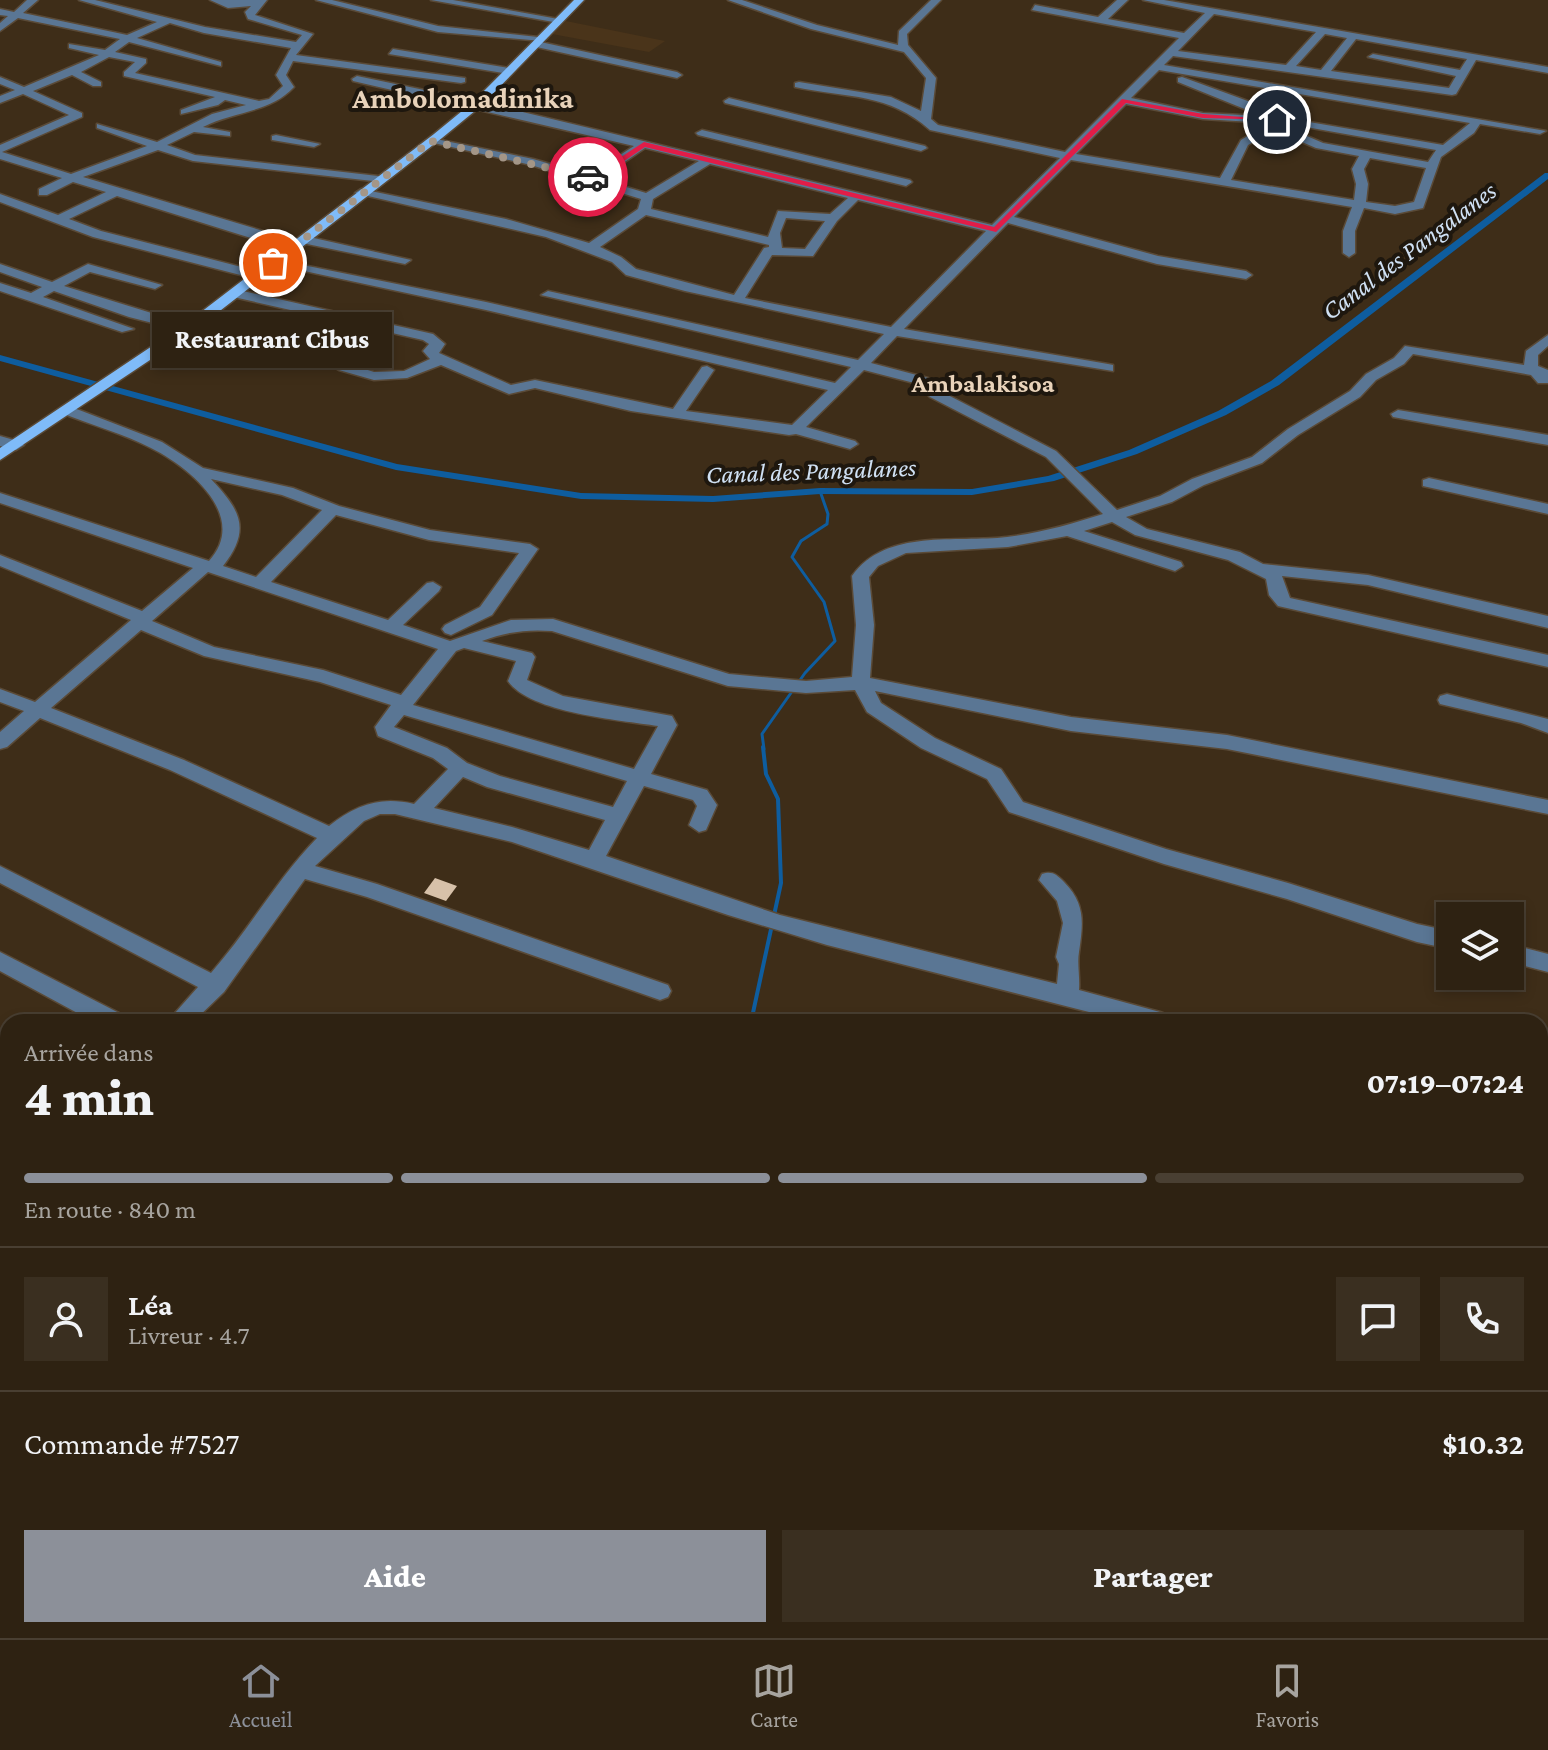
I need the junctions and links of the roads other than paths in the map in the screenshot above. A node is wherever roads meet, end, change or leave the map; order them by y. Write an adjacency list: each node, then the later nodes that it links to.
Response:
1 (33, 0): 17 (street)
2 (84, 0): 19 (street)
3 (215, 0): 13 (street)
4 (321, 0): 14 (street)
5 (436, 0): 18 (street)
6 (500, 0): 18 (street)
7 (579, 0): 18 (main road)
8 (733, 0): 30 (street)
9 (936, 0): 30 (street)
10 (1045, 0): 20 (street)
11 (1123, 0): 20 (street)
12 (1148, 0): 15 (street)
13 (261, 1): 29 (street)
14 (342, 1): 26 (street)
15 (1212, 11): 22 (street); 24 (street)
16 (0, 12): 17 (street)
17 (14, 15): 21 (street); 25 (street)
18 (562, 17): 26 (main road)
19 (165, 21): 25 (street); 29 (street)
20 (1100, 21): 24 (street)
21 (0, 28)
22 (1323, 30): 23 (street); 38 (street)
23 (1353, 36): 27 (street); 43 (street)
24 (1187, 37): 32 (street)
25 (128, 38): 33 (street); 37 (street)
26 (539, 41): 42 (main road); 45 (street)
27 (1386, 42): 35 (street); 36 (street)
28 (73, 46): 33 (street)
29 (299, 46): 34 (street)
30 (907, 50): 60 (street)
31 (393, 52): 42 (street)
32 (1171, 53): 38 (street); 39 (street)
33 (107, 56): 41 (street); 53 (street)
34 (289, 57): 49 (street); 58 (street)
35 (1373, 57): 44 (street); 46 (street)
36 (1473, 57): 40 (street); 44 (street)
37 (217, 64)
38 (1289, 68): 43 (street)
39 (1154, 70): 55 (street); 61 (street); 62 (street)
40 (1548, 70)
41 (71, 71): 50 (street); 52 (street)
42 (509, 71): 57 (main road)
43 (1324, 73): 46 (street)
44 (1463, 74): 46 (street)
45 (677, 75)
46 (1357, 77)
47 (357, 79): 57 (street)
48 (0, 80): 52 (street)
49 (461, 80)
50 (97, 84)
51 (799, 85): 60 (street)
52 (21, 89): 54 (street); 76 (street)
53 (225, 95): 58 (street); 59 (street)
54 (0, 100)
55 (1124, 100): 62 (street); 77 (street)
56 (729, 101): 74 (street)
57 (477, 104): 70 (main road); 72 (street)
58 (258, 105): 64 (street)
59 (185, 112)
60 (925, 117): 77 (street)
61 (1477, 120): 65 (street); 75 (street)
62 (1276, 123): 75 (street); 78 (street); 85 (street)
63 (101, 126): 73 (street)
64 (191, 128): 67 (street); 73 (street)
65 (1540, 131)
66 (702, 133): 86 (street)
67 (226, 134)
68 (276, 138): 69 (street)
69 (295, 141): 71 (street); 80 (street)
70 (431, 141): 83 (street); 84 (main road)
71 (314, 144)
72 (644, 144): 79 (street); 83 (street)
73 (155, 147): 80 (street); 82 (street)
74 (921, 148)
75 (1444, 148): 81 (street)
76 (0, 152): 82 (street)
77 (1067, 156): 85 (street); 96 (street)
78 (1365, 156): 81 (street); 93 (street)
79 (709, 160): 90 (street); 91 (street)
80 (275, 166): 84 (street)
81 (1432, 166): 93 (street)
82 (72, 178): 87 (street); 88 (street)
83 (593, 178): 91 (street)
84 (378, 180): 89 (main road)
85 (1225, 181): 93 (street)
86 (906, 182)
87 (117, 191): 97 (street); 99 (street)
88 (43, 192)
89 (361, 193): 99 (main road); 101 (street)
90 (856, 196): 95 (street); 98 (street)
91 (647, 197): 94 (street)
92 (1, 199): 97 (street)
93 (1359, 205): 102 (street)
94 (644, 211): 100 (street); 101 (street)
95 (833, 218): 100 (street); 100 (street)
96 (1007, 219): 98 (street); 107 (street)
97 (58, 220): 106 (street)
98 (996, 230): 118 (street)
99 (301, 242): 103 (street); 104 (main road)
100 (774, 245): 114 (street)
101 (591, 247): 115 (street)
102 (1349, 253)
103 (405, 260)
104 (273, 263): 106 (main road); 126 (street)
105 (0, 268): 109 (street)
106 (256, 275): 111 (main road)
107 (1246, 275)
108 (155, 285): 109 (street)
109 (52, 286): 113 (street); 116 (street)
110 (0, 287): 113 (street)
111 (234, 293): 116 (main road); 121 (street)
112 (548, 295): 115 (street)
113 (31, 298): 117 (street)
114 (741, 301): 115 (street); 118 (street); 119 (street)
115 (694, 309): 119 (street)
116 (190, 326): 121 (street); 127 (main road)
117 (127, 329)
118 (893, 333): 122 (street); 123 (street)
119 (735, 336): 122 (street)
120 (1548, 339): 125 (street)
121 (441, 359): 128 (street)
122 (859, 364): 126 (street); 140 (street)
123 (1108, 368)
124 (707, 370): 128 (street)
125 (1544, 377): 140 (street)
126 (838, 388): 130 (street)
127 (72, 405): 132 (main road); 135 (street)
128 (678, 412): 130 (street)
129 (1398, 414): 131 (street)
130 (797, 428): 133 (street)
131 (1548, 440)
132 (8, 443): 134 (main road)
133 (850, 444)
134 (0, 455)
135 (198, 472): 138 (street); 144 (street)
136 (1429, 483): 139 (street)
137 (0, 498): 144 (street)
138 (333, 509): 146 (street); 148 (street)
139 (1548, 509)
140 (1116, 518): 141 (street); 145 (street)
141 (1068, 531): 143 (street); 155 (street)
142 (0, 560): 149 (street)
143 (1175, 566)
144 (208, 567): 146 (street); 149 (street)
145 (1264, 569): 150 (street); 154 (street)
146 (259, 584): 151 (street)
147 (433, 587): 151 (street)
148 (486, 611): 152 (street); 153 (street)
149 (142, 621): 158 (street); 159 (street)
150 (1548, 622)
151 (391, 627): 153 (street)
152 (482, 632): 153 (street); 155 (street)
153 (454, 640): 158 (street); 163 (street)
154 (1548, 661)
155 (861, 683): 164 (street); 173 (street)
156 (0, 695): 159 (street)
157 (1447, 700): 160 (street)
158 (401, 705): 162 (street); 163 (street)
159 (39, 711): 161 (street); 168 (street)
160 (1548, 726)
161 (0, 742)
162 (460, 768): 165 (street); 166 (street)
163 (639, 779): 166 (street); 167 (street)
164 (1548, 807)
165 (417, 813): 168 (street); 169 (street)
166 (617, 816): 169 (street)
167 (699, 825)
168 (331, 836): 170 (street)
169 (593, 861): 179 (street)
170 (300, 870): 177 (street); 178 (street)
171 (0, 874): 177 (street)
172 (1049, 880): 179 (street)
173 (1436, 937)
174 (1524, 957): 176 (street)
175 (0, 961): 180 (street)
176 (1548, 963)
177 (216, 986): 181 (street)
178 (660, 991)
179 (1067, 995): 182 (street)
180 (100, 1014)
181 (186, 1014)
182 (1132, 1014)

